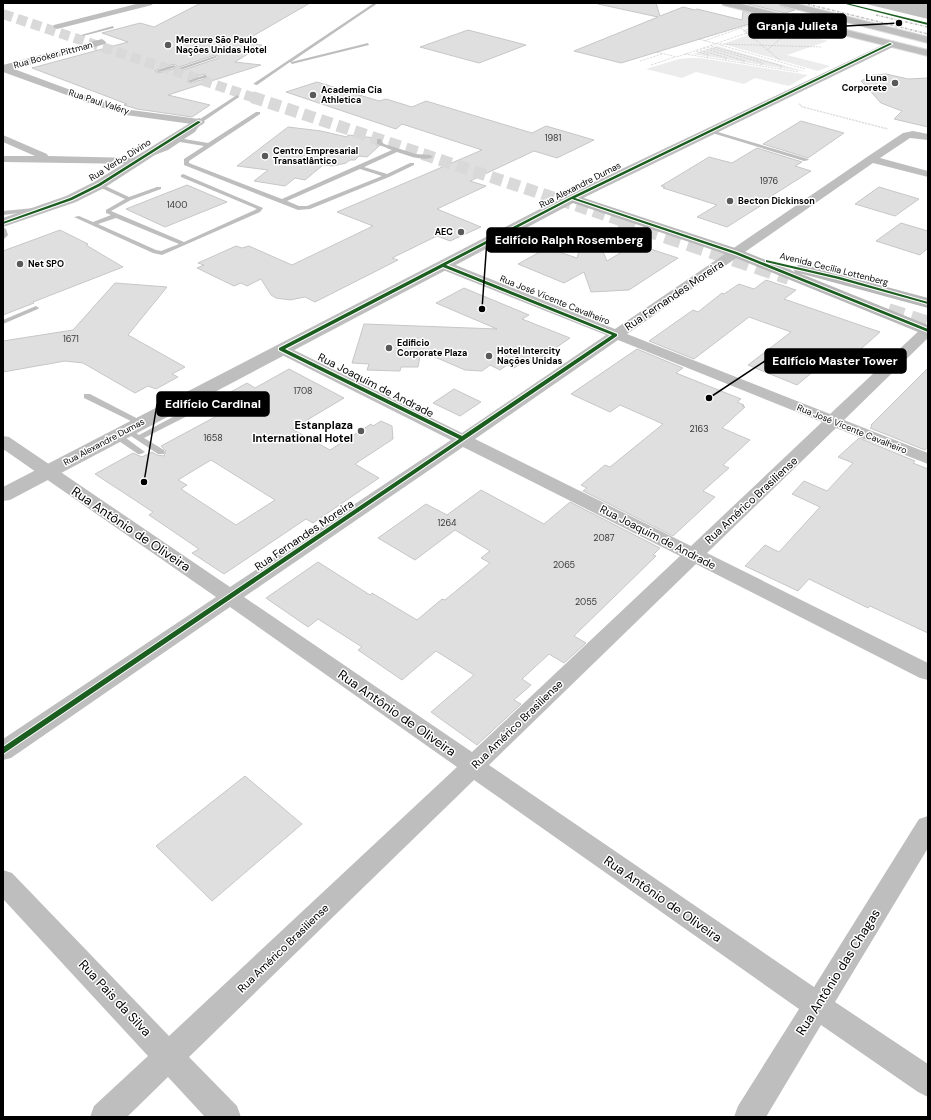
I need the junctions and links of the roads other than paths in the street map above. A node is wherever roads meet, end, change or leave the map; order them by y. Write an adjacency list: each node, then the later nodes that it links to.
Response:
1 (149, 3): 5 (street)
2 (376, 3): 14 (lane)
3 (726, 3): 11 (main road)
4 (783, 3): 8 (main road)
5 (57, 27)
6 (113, 27): 7 (lane)
7 (83, 36)
8 (928, 40)
9 (102, 42): 16 (street, Rua Booker Pittman)
10 (368, 44): 14 (lane)
11 (891, 44): 12 (main road); 25 (main road, Rua Alexandre Dumas)
12 (928, 53)
13 (216, 57): 17 (lane)
14 (286, 64): 21 (lane)
15 (174, 66): 18 (lane)
16 (4, 68): 24 (street, Rua Paul Valéry)
17 (181, 68)
18 (158, 71)
19 (205, 76): 20 (lane)
20 (190, 81)
21 (255, 84)
22 (237, 96): 24 (lane, Rua Verbo Divino)
23 (258, 113): 30 (lane)
24 (199, 122): 28 (lane); 35 (main road, Rua Verbo Divino)
25 (711, 131): 37 (lane); 45 (main road, Rua Alexandre Dumas)
26 (928, 137): 36 (street, Rua Fernandes Moreira)
27 (3, 138): 34 (street)
28 (179, 140): 30 (lane); 35 (lane)
29 (379, 140): 31 (lane)
30 (209, 145): 47 (lane)
31 (397, 150): 32 (lane); 39 (lane)
32 (430, 157)
33 (3, 159): 34 (street)
34 (50, 159): 35 (street)
35 (140, 159): 43 (main road, Rua Verbo Divino)
36 (871, 159): 40 (street); 57 (street, Rua Fernandes Moreira)
37 (806, 160)
38 (412, 164): 42 (lane)
39 (360, 167): 42 (lane); 47 (lane)
40 (928, 174)
41 (183, 176): 56 (lane)
42 (387, 176): 47 (lane)
43 (99, 185): 46 (lane); 48 (main road, Rua Verbo Divino)
44 (159, 188): 46 (lane)
45 (572, 198): 57 (main road, Avenida Cecília Lottenberg); 58 (main road, Rua Alexandre Dumas)
46 (129, 199): 50 (lane)
47 (282, 201)
48 (41, 210): 49 (lane); 52 (main road, Rua Verbo Divino)
49 (3, 213)
50 (115, 216): 53 (lane); 56 (lane)
51 (77, 217): 53 (lane)
52 (3, 223)
53 (93, 224): 56 (lane)
54 (3, 229): 55 (lane)
55 (3, 238)
56 (184, 244)
57 (736, 253): 59 (main road, Avenida Cecília Lottenberg); 62 (main road, Avenida Cecília Lottenberg); 63 (street, Rua Fernandes Moreira)
58 (443, 265): 63 (street, Rua José Vicente Cavalheiro); 64 (main road, Rua Alexandre Dumas)
59 (928, 303)
60 (36, 308): 61 (lane)
61 (3, 322)
62 (925, 330): 66 (street, Rua Américo Brasiliense)
63 (615, 335): 66 (street, Rua José Vicente Cavalheiro); 68 (street, Rua Fernandes Moreira)
64 (281, 349): 67 (main road, Rua Alexandre Dumas); 68 (street, Rua Joaquim de Andrade)
65 (87, 396): 67 (lane)
66 (834, 421): 72 (street, Rua José Vicente Cavalheiro); 75 (street, Rua Américo Brasiliense)
67 (130, 432): 70 (lane); 71 (lane); 73 (main road, Rua Alexandre Dumas)
68 (463, 439): 75 (street, Rua Joaquim de Andrade); 76 (street, Rua Fernandes Moreira)
69 (3, 441): 73 (street, Rua Antônio de Oliveira)
70 (142, 452)
71 (161, 452)
72 (928, 459)
73 (47, 472): 74 (main road, Rua Alexandre Dumas); 76 (street, Rua Antônio de Oliveira)
74 (3, 495)
75 (693, 554): 77 (street, Rua Joaquim de Andrade); 79 (street, Rua Américo Brasiliense)
76 (230, 597): 78 (street, Rua Fernandes Moreira); 79 (street, Rua Antônio de Oliveira)
77 (928, 672)
78 (3, 751)
79 (473, 766): 82 (street, Rua Antônio de Oliveira); 83 (street, Rua Américo Brasiliense)
80 (928, 826): 82 (street, Rua Antônio das Chagas)
81 (3, 881): 83 (street, Rua Pais da Silva)
82 (817, 1005): 84 (street, Rua Antônio de Oliveira); 87 (street, Rua Antônio das Chagas)
83 (169, 1056): 85 (street, Rua Américo Brasiliense); 86 (street, Rua Pais da Silva)
84 (928, 1082)
85 (105, 1117)
86 (226, 1117)
87 (749, 1117)

